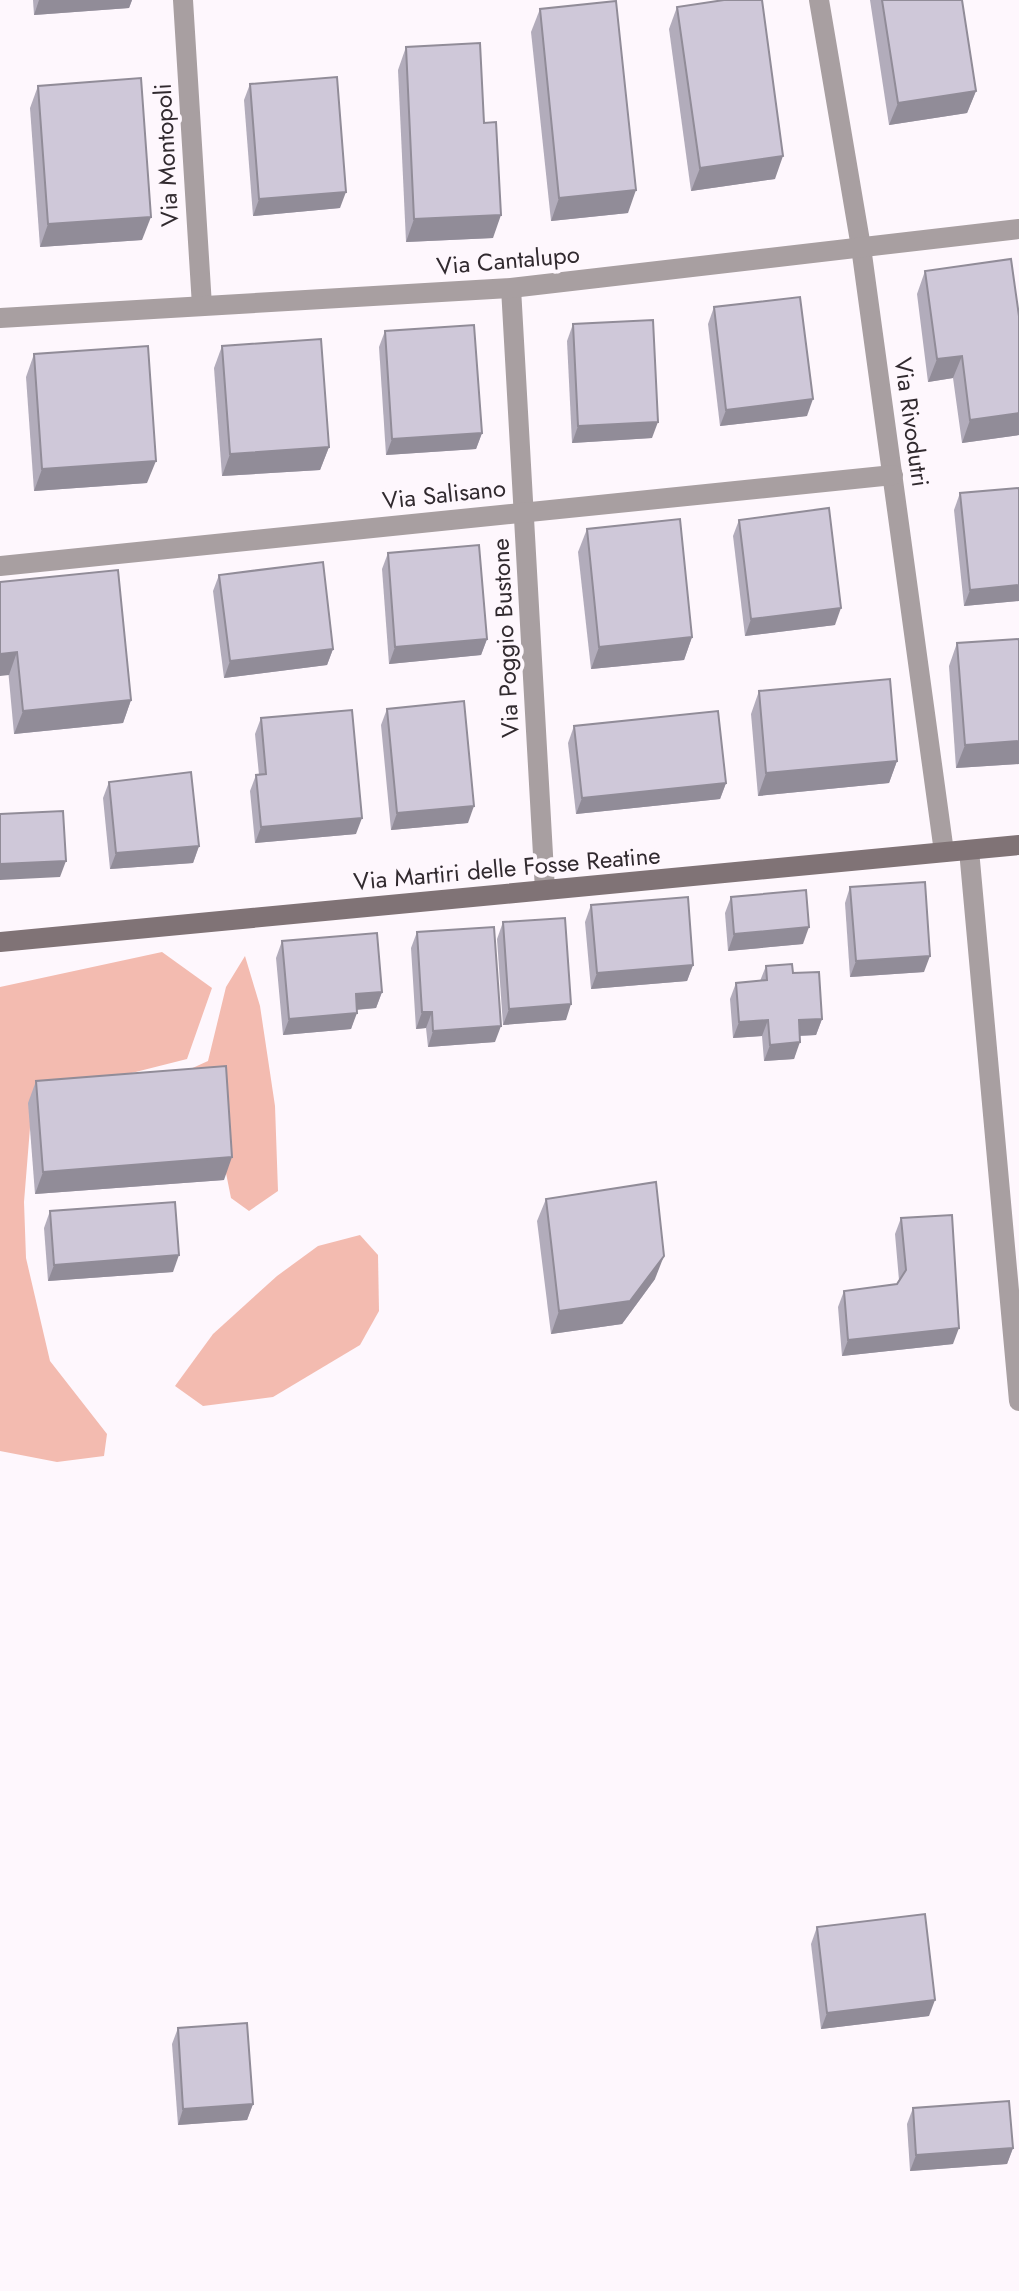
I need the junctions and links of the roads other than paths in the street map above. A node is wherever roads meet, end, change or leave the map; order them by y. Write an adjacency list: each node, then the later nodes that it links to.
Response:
1 (183, 0): 6 (street, Via Montopoli)
2 (819, 0): 4 (street, Via Rivodutri)
3 (1019, 229): 4 (street, Via Cantalupo)
4 (861, 247): 5 (street, Via Cantalupo); 8 (street, Via Rivodutri)
5 (511, 288): 6 (street, Via Cantalupo); 9 (street, Via Poggio Bustone)
6 (202, 306): 7 (street, Via Cantalupo)
7 (0, 318)
8 (893, 475): 9 (street, Via Salisano); 13 (street, Via Rivodutri)
9 (523, 512): 10 (street, Via Salisano); 14 (street, Via Poggio Bustone)
10 (0, 566)
11 (1019, 845): 12 (main road, Via Martiri delle Fosse Reatine)
12 (969, 850): 13 (main road, Via Martiri delle Fosse Reatine); 17 (street)
13 (944, 852): 14 (main road, Via Martiri delle Fosse Reatine)
14 (545, 890): 15 (main road, Via Martiri delle Fosse Reatine)
15 (0, 942)
16 (1019, 1159): 17 (street)
17 (998, 1160): 18 (street)
18 (1019, 1401)

